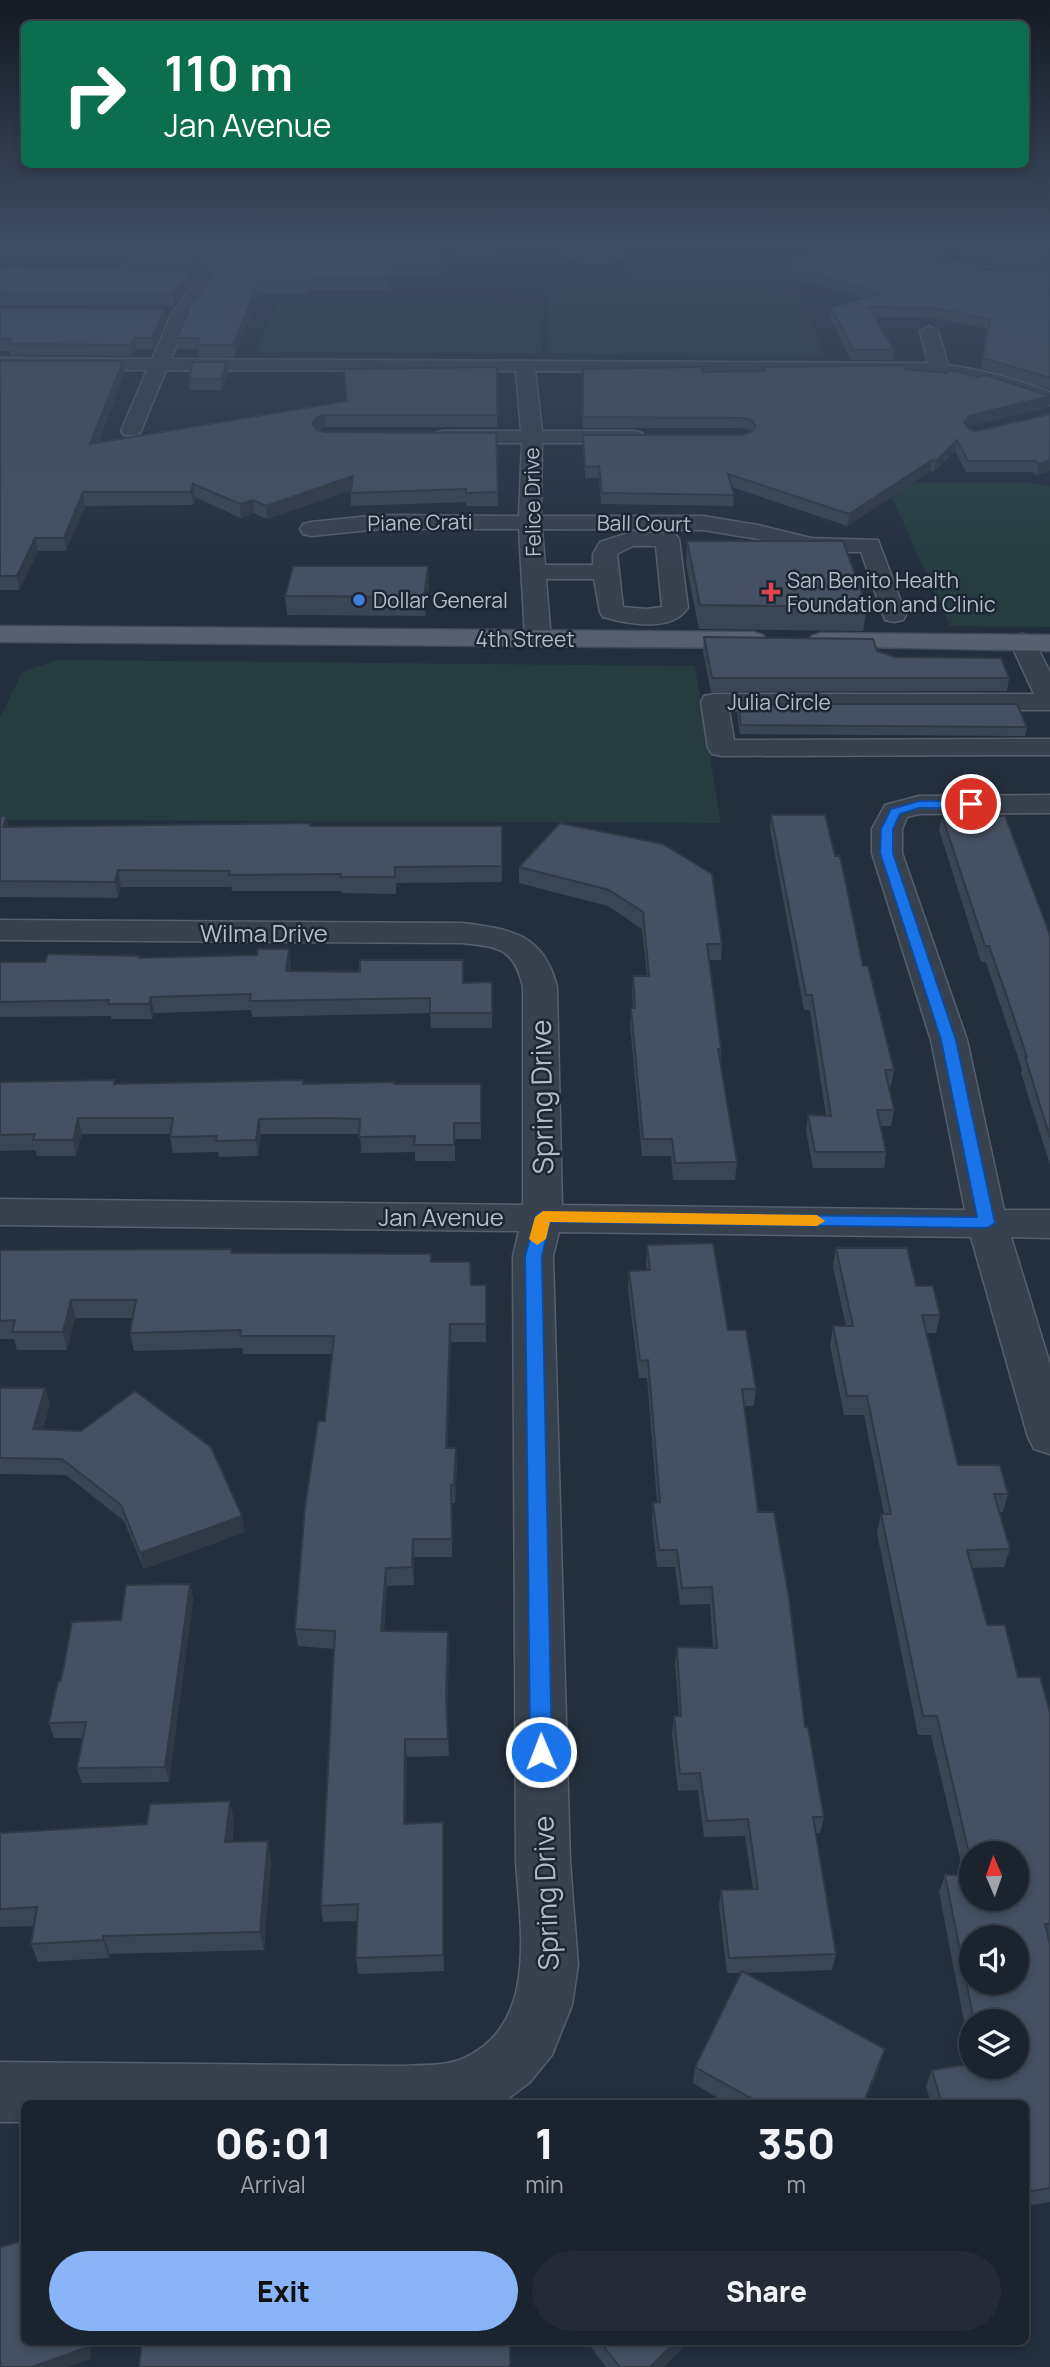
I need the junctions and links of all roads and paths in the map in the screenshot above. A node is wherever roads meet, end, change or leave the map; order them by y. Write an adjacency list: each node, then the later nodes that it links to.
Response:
1 (162, 354): 3 (street)
2 (935, 354): 6 (street)
3 (160, 363): 4 (street); 5 (street); 8 (street)
4 (0, 364)
5 (525, 365): 6 (street); 11 (street, Felice Drive)
6 (939, 368): 7 (street)
7 (1050, 400)
8 (131, 431)
9 (428, 437): 11 (street)
10 (651, 437): 11 (street)
11 (532, 438): 12 (street, Felice Drive)
12 (530, 522): 13 (street, Piane Crati); 15 (street, Ball Court); 16 (street, Felice Drive)
13 (311, 529)
14 (667, 538): 15 (street); 17 (street); 17 (street)
15 (811, 545): 18 (street)
16 (534, 572): 17 (street); 20 (street, Felice Drive)
17 (605, 572)
18 (894, 615)
19 (2, 637): 20 (main road, 4th Street)
20 (538, 639): 21 (main road, 4th Street)
21 (774, 640)
22 (801, 641): 23 (main road)
23 (1023, 642): 24 (main road); 25 (street)
24 (1050, 643)
25 (1050, 701): 26 (street, Julia Circle)
26 (1050, 747)
27 (1050, 804): 32 (street)
28 (0, 930): 29 (street, Wilma Drive)
29 (524, 951): 31 (street, Spring Drive)
30 (0, 1212): 31 (street, Jan Avenue)
31 (543, 1217): 32 (street, Jan Avenue); 35 (street, Spring Drive)
32 (987, 1223): 33 (street, Jan Avenue); 34 (street)
33 (1050, 1224)
34 (1050, 1437)
35 (0, 2092)

